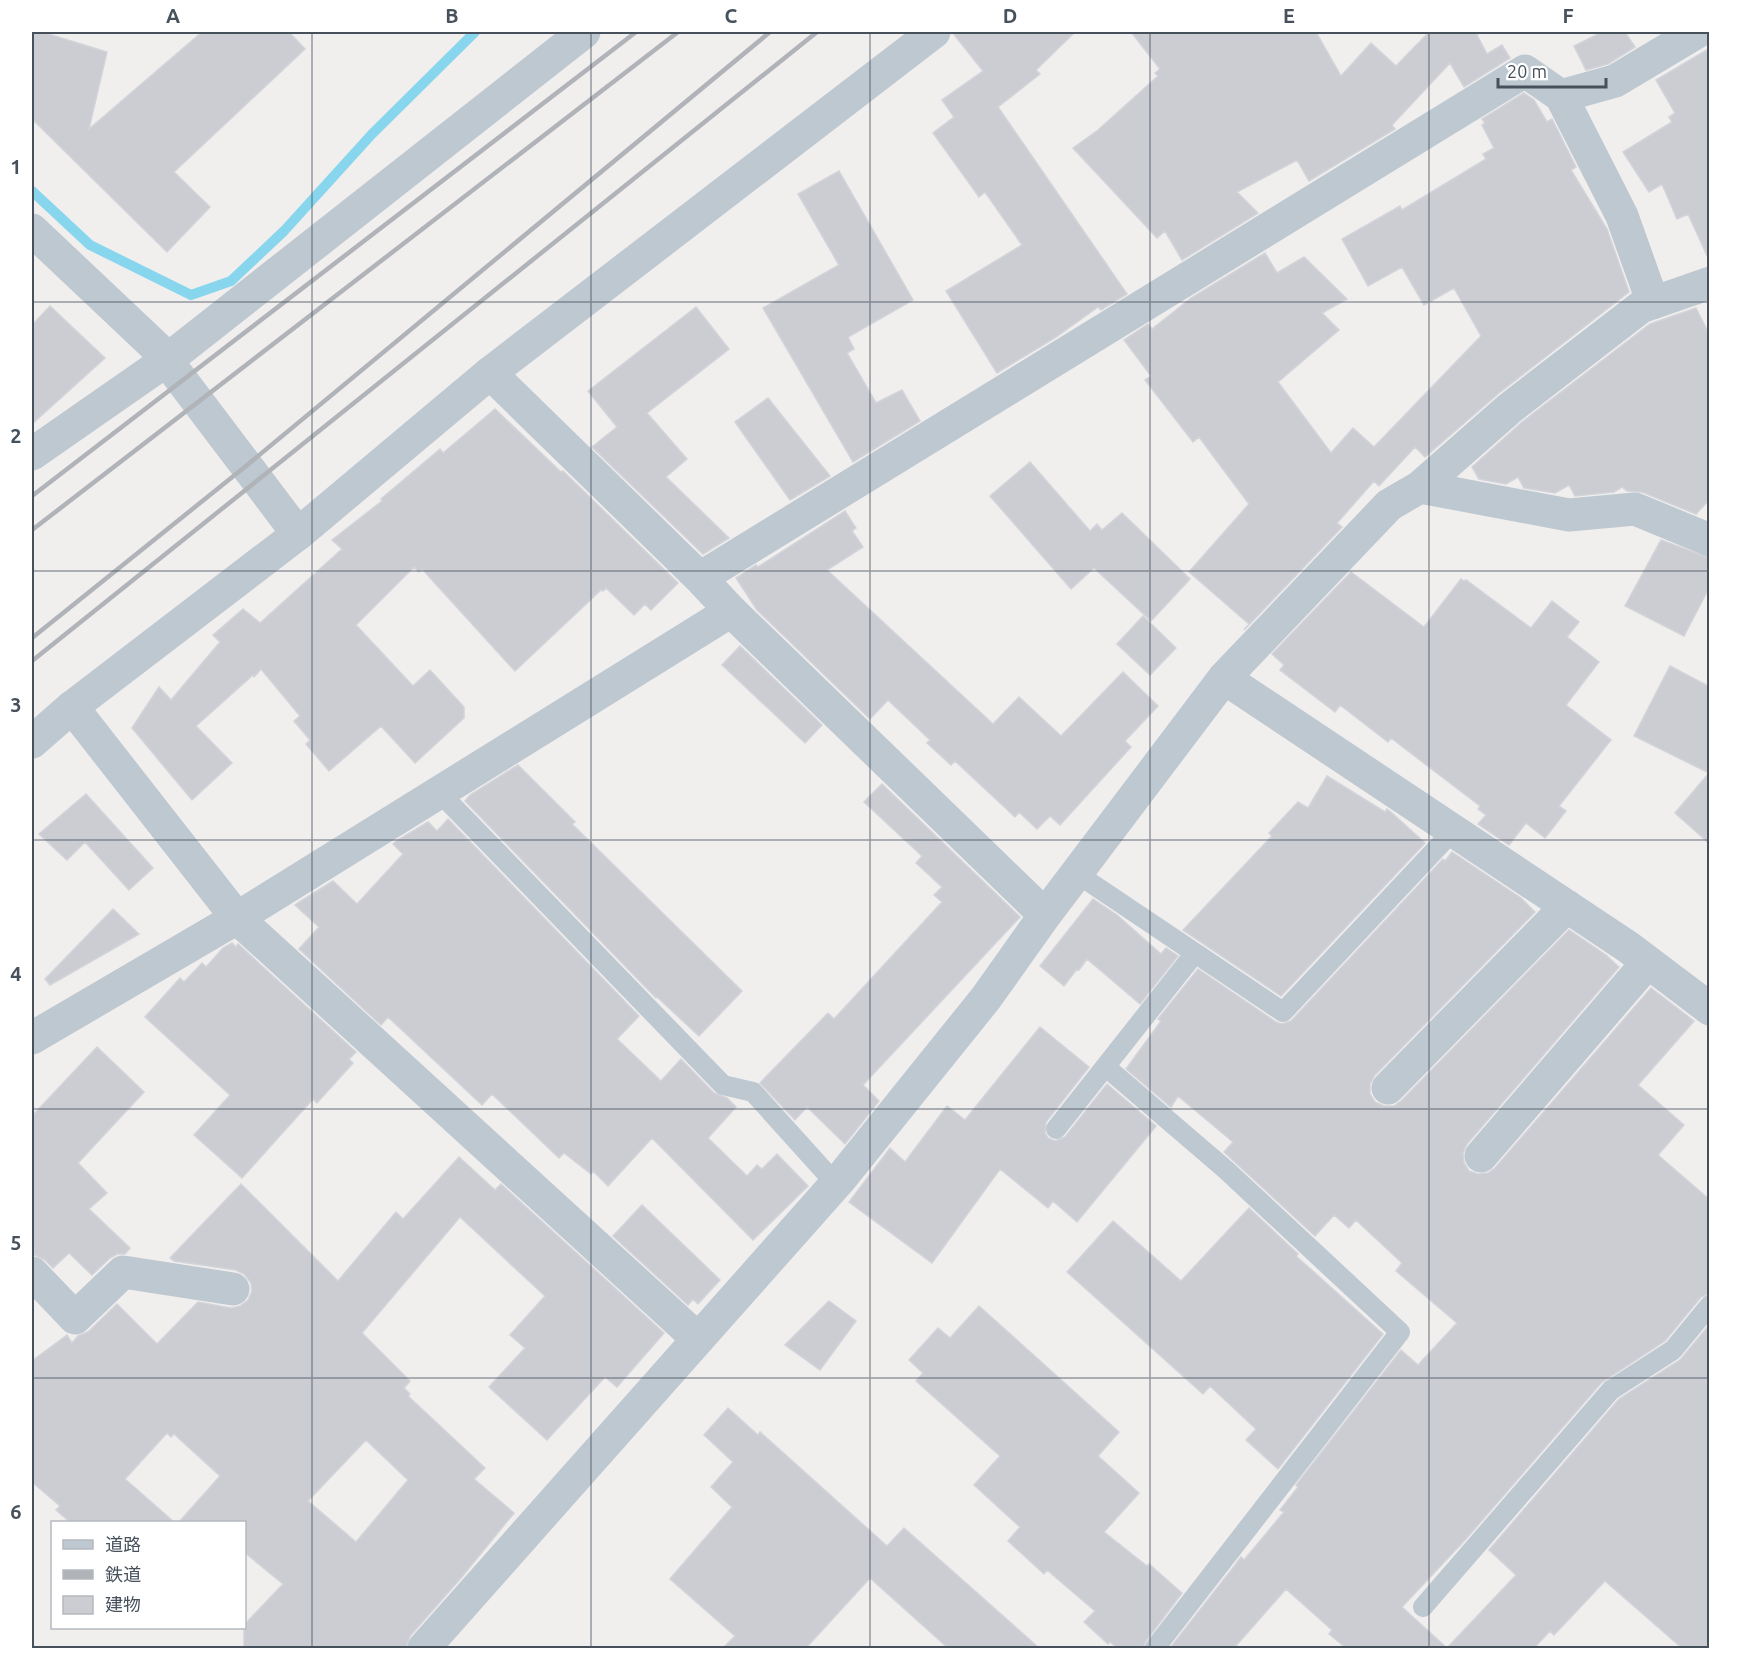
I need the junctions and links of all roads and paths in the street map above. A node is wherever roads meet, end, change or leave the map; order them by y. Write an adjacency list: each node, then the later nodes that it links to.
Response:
1 (584, 32): 8 (street)
2 (934, 32): 9 (street)
3 (1696, 32): 4 (street)
4 (1561, 96): 7 (street); 14 (street)
5 (32, 230): 8 (street)
6 (1710, 283): 7 (street)
7 (1653, 303): 11 (street)
8 (167, 360): 10 (street); 12 (street)
9 (490, 373): 12 (street); 14 (street)
10 (32, 454)
11 (1420, 488): 13 (street); 16 (street)
12 (298, 534): 17 (street)
13 (1710, 540)
14 (700, 578): 15 (street)
15 (731, 611): 19 (street); 23 (street)
16 (1224, 678): 20 (street); 21 (street)
17 (72, 707): 18 (street); 24 (street)
18 (32, 742)
19 (440, 793): 24 (street); 33 (lane)
20 (1453, 831): 22 (street); 25 (lane)
21 (1076, 873): 23 (street); 25 (lane)
22 (1566, 906): 26 (street); 30 (street)
23 (1045, 915): 33 (street)
24 (237, 918): 28 (street); 37 (street)
25 (1195, 953): 29 (lane)
26 (1648, 962): 27 (street); 32 (street)
27 (1710, 1009)
28 (32, 1038)
29 (1106, 1067): 31 (lane); 40 (lane)
30 (1388, 1088)
31 (1056, 1129)
32 (1481, 1156)
33 (836, 1184): 37 (street)
34 (32, 1273): 35 (street)
35 (233, 1289)
36 (1710, 1305): 38 (lane)
37 (698, 1339): 39 (street)
38 (1423, 1607)
39 (424, 1648)
40 (1155, 1648)

